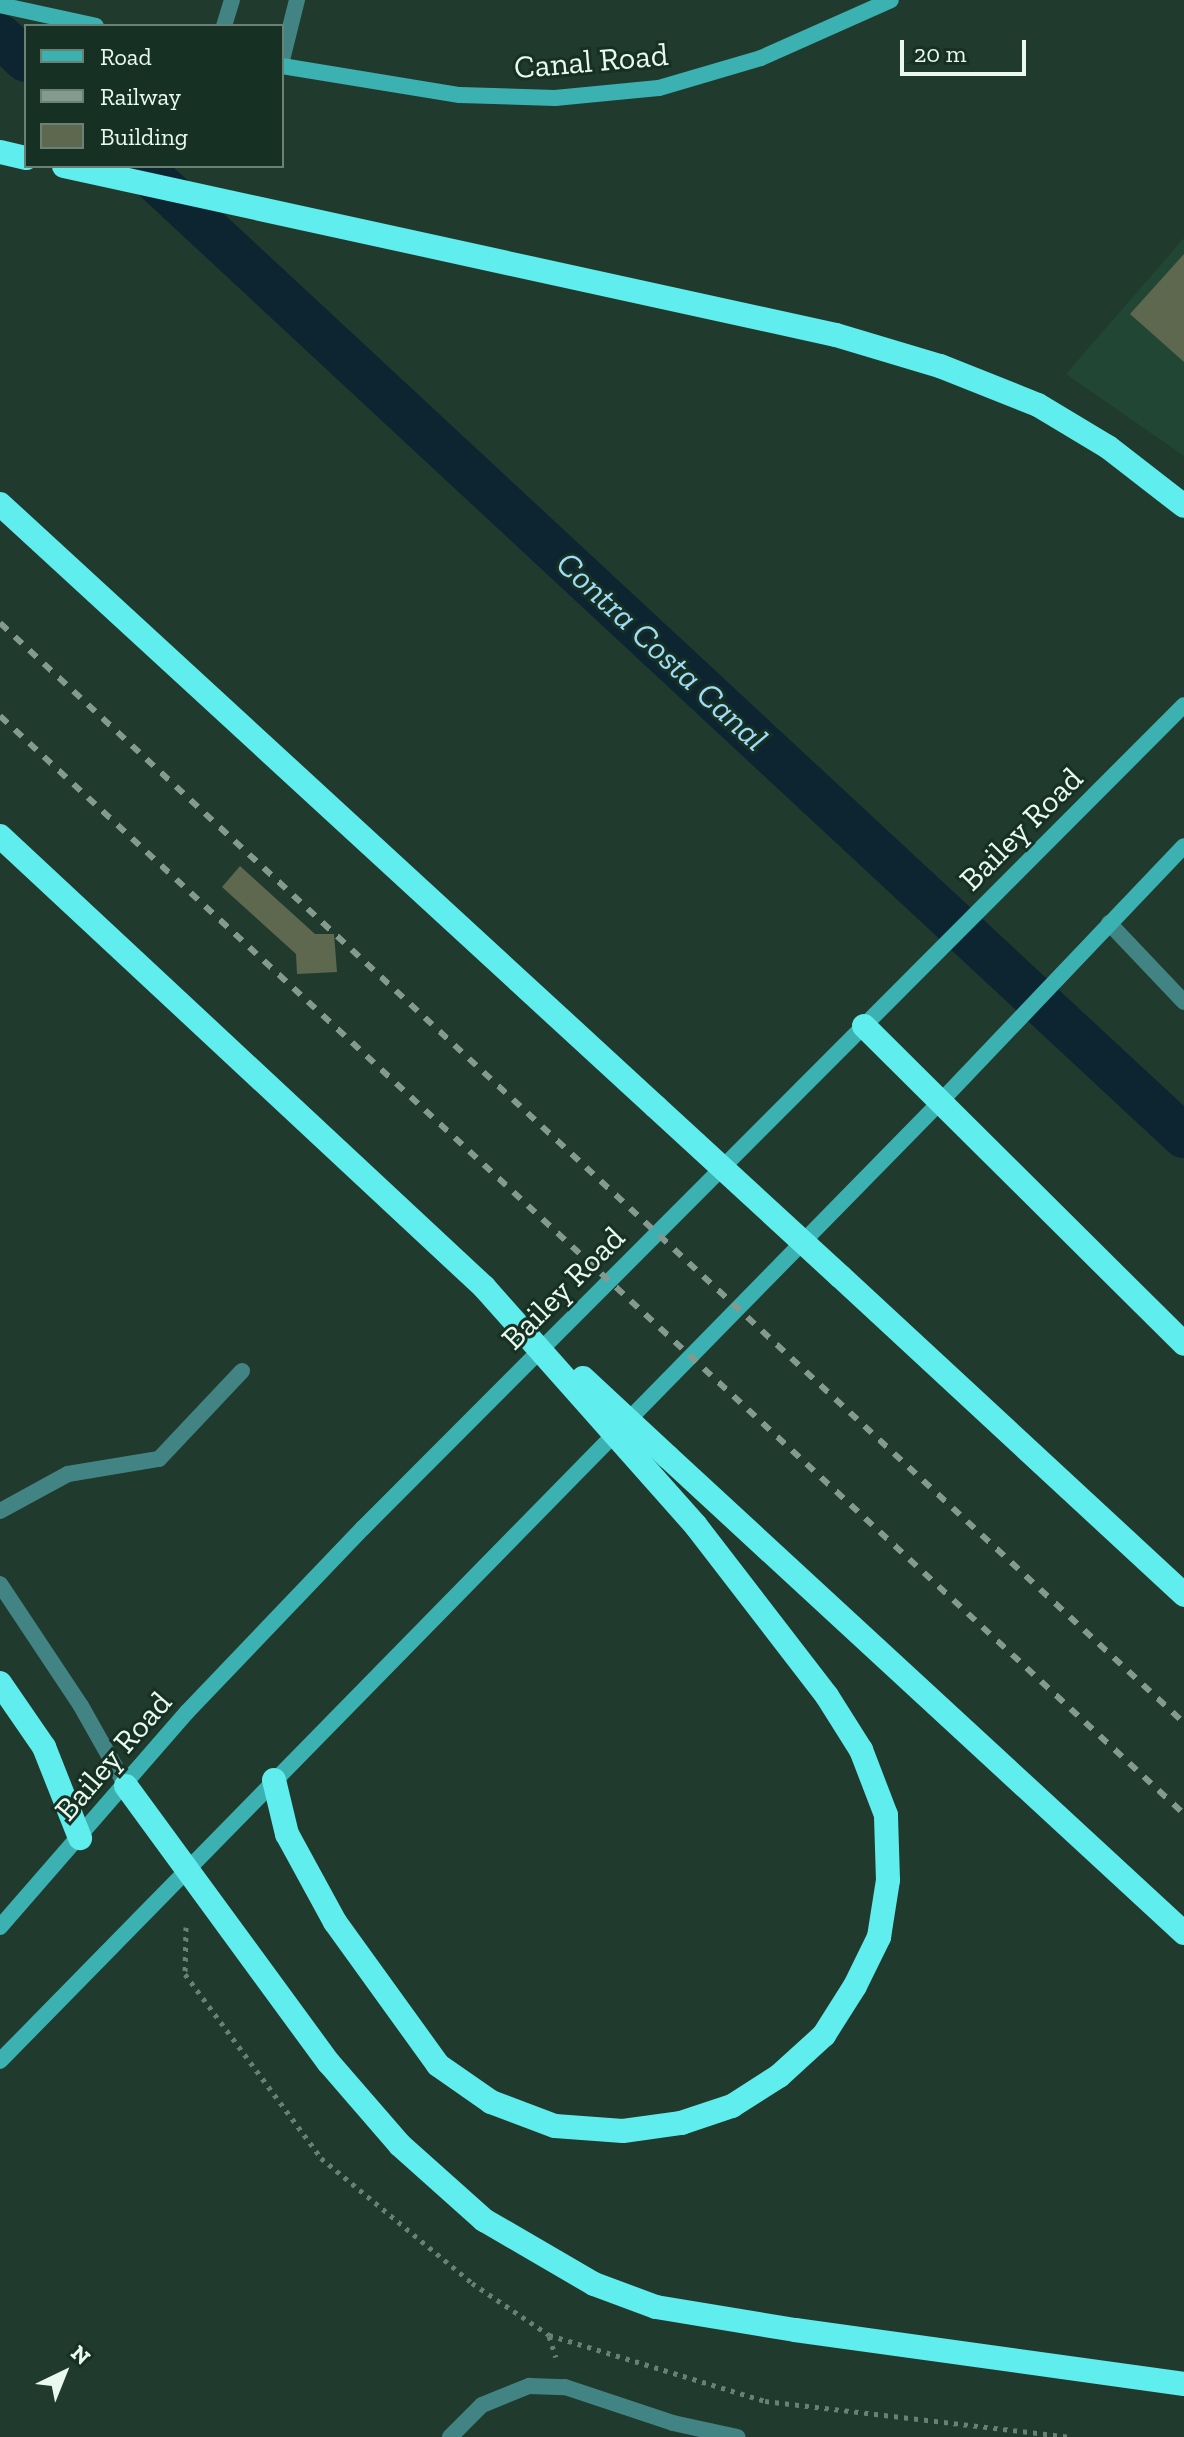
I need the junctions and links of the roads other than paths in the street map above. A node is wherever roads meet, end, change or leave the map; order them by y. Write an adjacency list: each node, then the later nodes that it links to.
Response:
1 (232, 0): 6 (street)
2 (297, 0): 7 (street)
3 (891, 0): 8 (main road, Canal Road)
4 (7, 7): 5 (main road)
5 (87, 24)
6 (225, 24)
7 (284, 55)
8 (284, 63)
9 (0, 152): 10 (highway)
10 (24, 158)
11 (73, 168): 13 (highway)
12 (0, 504): 26 (highway, bridge)
13 (1184, 506)
14 (1184, 705): 19 (main road, Bailey Road)
15 (0, 836): 21 (highway)
16 (1184, 846): 17 (main road)
17 (1109, 923): 18 (street); 20 (main road)
18 (1184, 1002)
19 (864, 1026): 20 (highway); 29 (main road, Bailey Road)
20 (943, 1099): 22 (highway); 28 (main road)
21 (484, 1287): 28 (highway, bridge); 33 (highway, bridge)
22 (1184, 1344)
23 (242, 1371): 24 (street)
24 (0, 1511)
25 (0, 1584): 29 (street)
26 (1184, 1595)
27 (0, 1683): 30 (highway)
28 (274, 1780): 31 (main road)
29 (126, 1786): 30 (main road, Bailey Road); 31 (highway)
30 (80, 1838): 32 (main road, Bailey Road)
31 (186, 1871): 34 (main road); 35 (highway)
32 (0, 1927)
33 (1184, 1933)
34 (0, 2061)
35 (1184, 2384)
36 (450, 2437): 37 (street)
37 (737, 2437)

